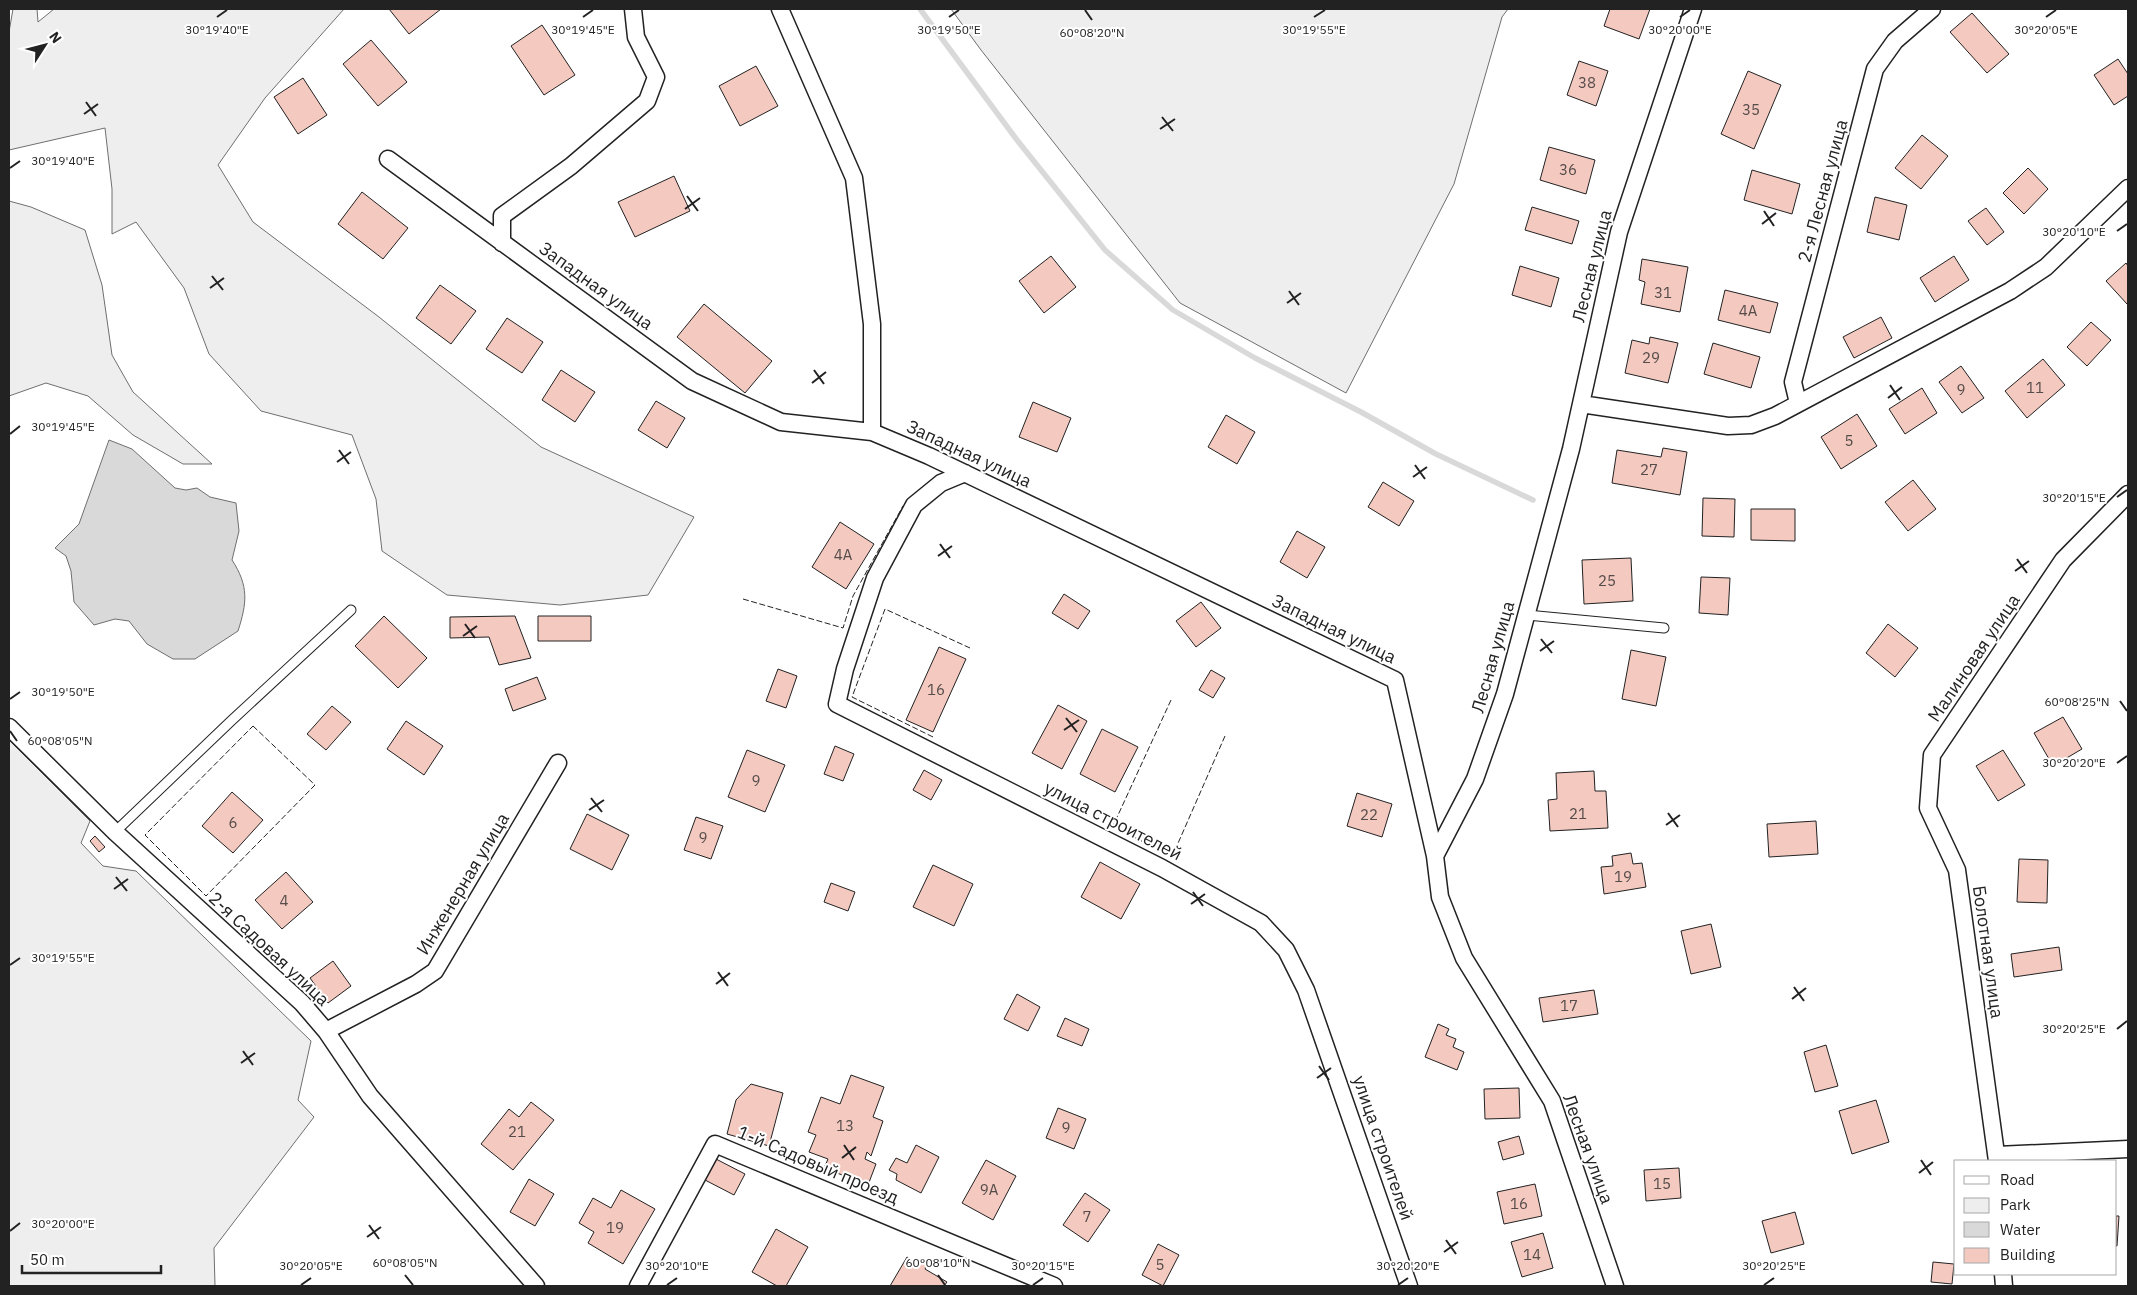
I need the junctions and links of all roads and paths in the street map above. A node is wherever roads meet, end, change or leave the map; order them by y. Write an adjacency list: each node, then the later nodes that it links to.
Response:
1 (633, 9): 7 (street)
2 (780, 9): 10 (street)
3 (1693, 9): 9 (street, Лесная улица)
4 (1932, 9): 8 (street, 2-я Лесная улица)
5 (388, 159): 7 (street, Западная улица)
6 (2128, 188): 8 (street)
7 (502, 243): 10 (street, Западная улица)
8 (1798, 403): 9 (street)
9 (1581, 404): 14 (street, Лесная улица)
10 (872, 432): 11 (street, Западная улица)
11 (965, 473): 20 (street, Западная улица); 27 (street, улица строителей)
12 (2128, 494): 17 (street, Малиновая улица)
13 (351, 610): 19 (lane)
14 (1527, 615): 15 (lane); 20 (street, Лесная улица)
15 (1664, 628)
16 (9, 727): 19 (street, 2-я Садовая улица)
17 (1932, 755): 23 (street, Болотная улица)
18 (558, 763): 21 (street, Инженерная улица)
19 (115, 832): 21 (street, 2-я Садовая улица)
20 (1435, 856): 28 (street, Лесная улица)
21 (326, 1031): 24 (street, 2-я Садовая улица)
22 (2128, 1149): 23 (street)
23 (1997, 1158)
24 (536, 1286)
25 (638, 1286): 26 (street, 1-й Садовый проезд)
26 (1054, 1286)
27 (1409, 1286)
28 (1615, 1286)

